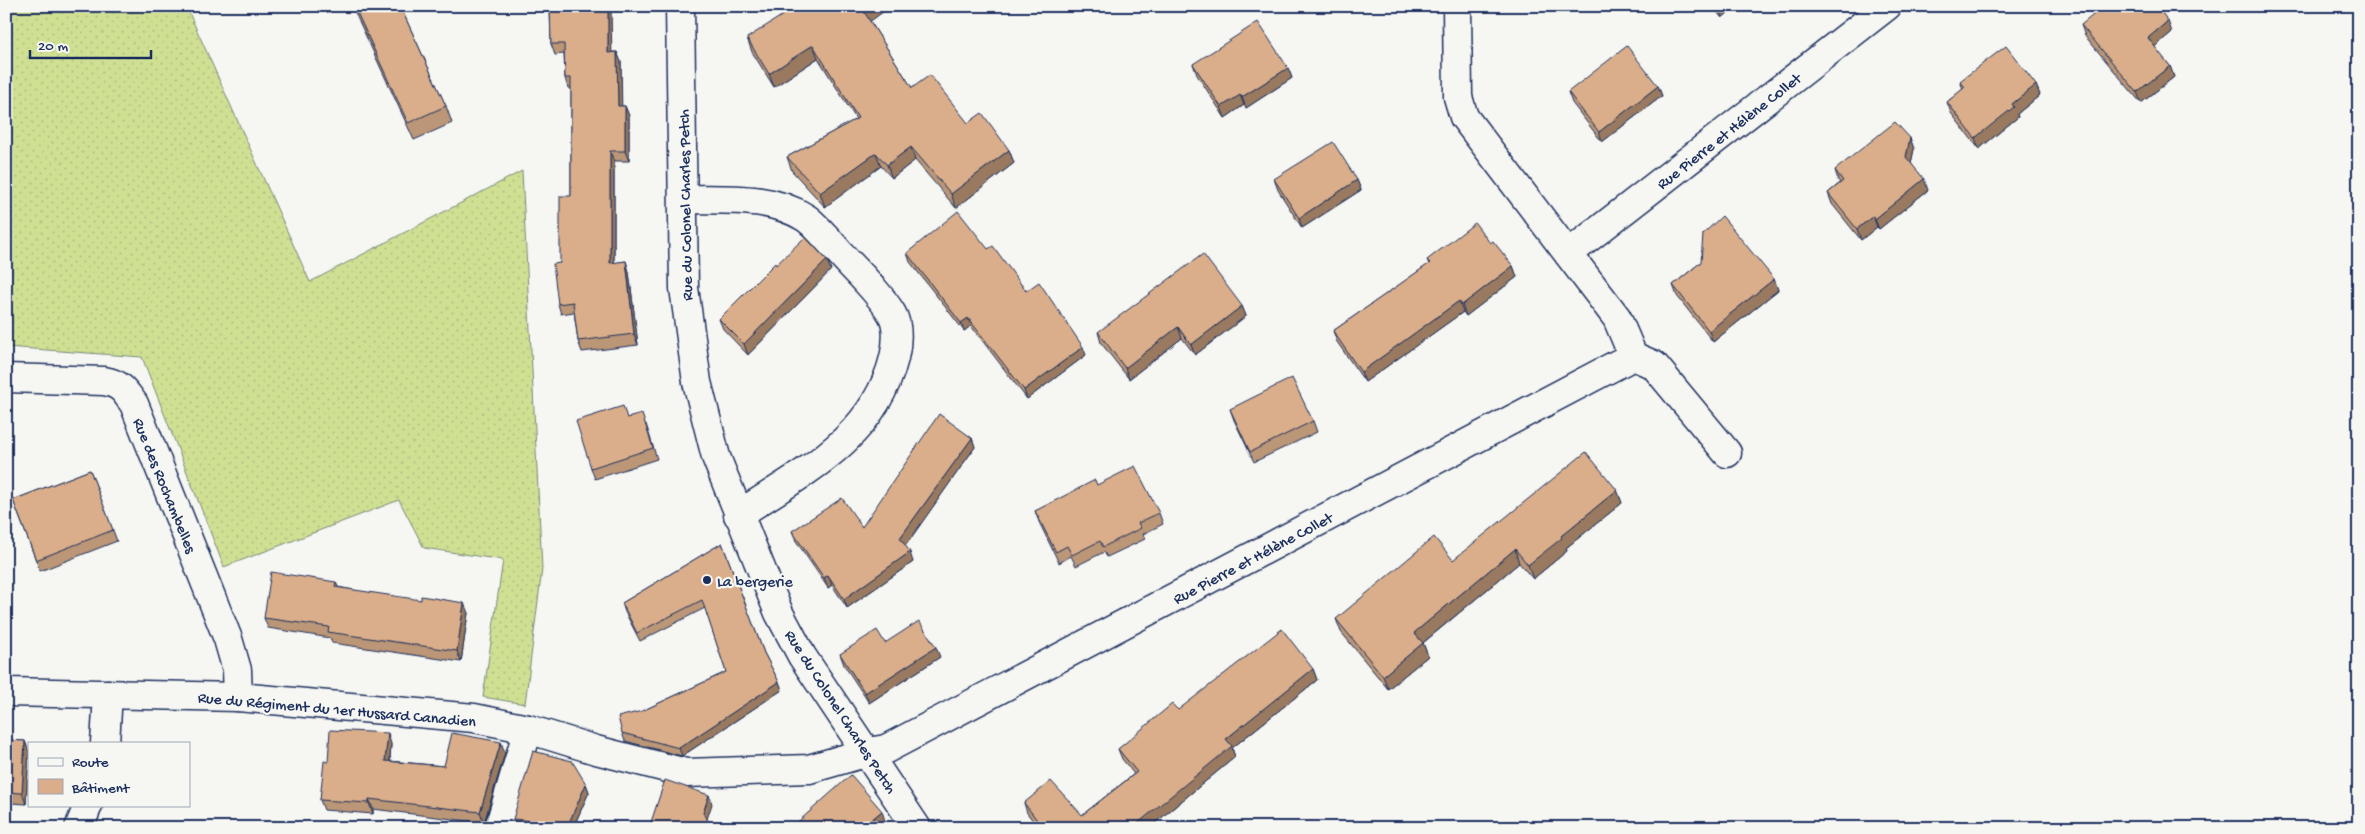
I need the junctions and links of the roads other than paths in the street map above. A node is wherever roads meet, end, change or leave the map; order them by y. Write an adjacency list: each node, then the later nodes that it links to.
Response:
1 (680, 6): 4 (street, Rue du Colonel Charles Petch)
2 (1457, 6): 5 (street)
3 (1887, 6): 5 (street, Rue Pierre et Hélène Collet)
4 (684, 199): 9 (street, Rue du Colonel Charles Petch); 9 (street)
5 (1568, 254): 6 (street)
6 (1633, 356): 8 (street); 15 (street, Rue Pierre et Hélène Collet)
7 (6, 378): 12 (street, Rue des Rochambelles)
8 (1727, 453)
9 (738, 515): 15 (street, Rue du Colonel Charles Petch)
10 (6, 692): 11 (street, Rue du Régiment du 1er Hussard Canadien)
11 (108, 694): 12 (street, Rue du Régiment du 1er Hussard Canadien); 14 (street)
12 (238, 697): 13 (street, Rue du Régiment du 1er Hussard Canadien)
13 (528, 729): 15 (street, Rue du Régiment du 1er Hussard Canadien); 18 (street)
14 (105, 742)
15 (868, 752): 19 (street, Rue du Colonel Charles Petch)
16 (88, 806): 17 (street)
17 (80, 828)
18 (499, 828)
19 (917, 828)

